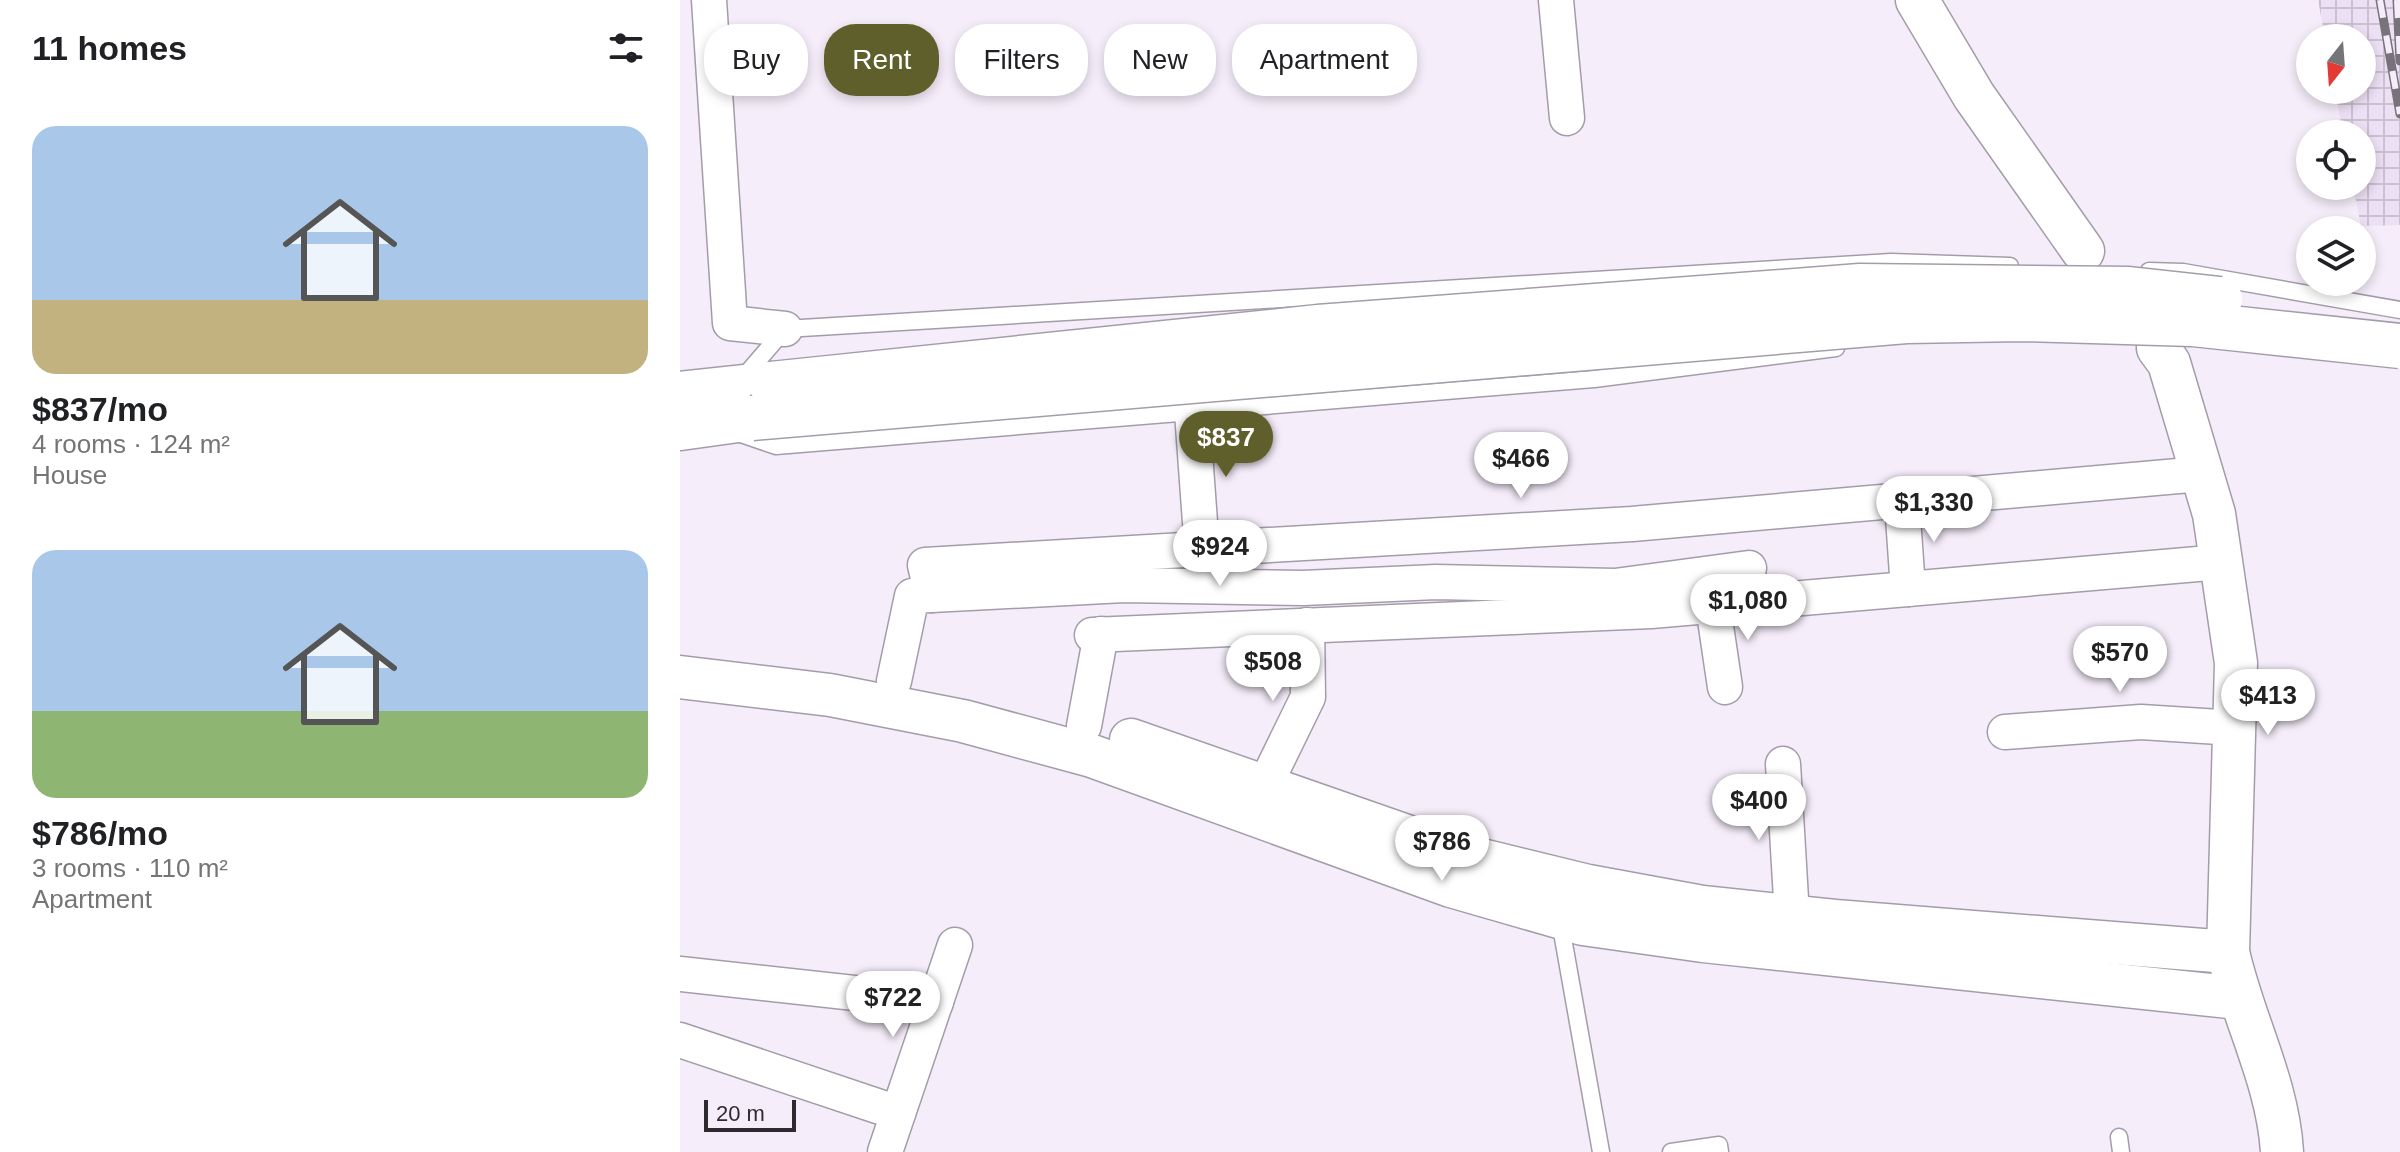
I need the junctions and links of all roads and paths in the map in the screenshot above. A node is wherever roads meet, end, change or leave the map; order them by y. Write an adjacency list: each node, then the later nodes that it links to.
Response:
1 (709, 0): 10 (street)
2 (1556, 0): 4 (street)
3 (1917, 0): 5 (street)
4 (1567, 118)
5 (2083, 263)
6 (2029, 267): 10 (lane)
7 (2137, 270): 8 (lane)
8 (2400, 310)
9 (2400, 318): 16 (main road, bridge)
10 (785, 329): 16 (lane)
11 (1916, 338): 12 (lane)
12 (2143, 341): 18 (street)
13 (1855, 346): 17 (lane)
14 (2400, 346): 16 (main road, bridge)
15 (680, 394): 16 (main road)
16 (730, 408): 17 (lane)
17 (1192, 412): 20 (street)
18 (2201, 474): 19 (street); 21 (street)
19 (1902, 503): 20 (street); 24 (street)
20 (1195, 550): 23 (street); 25 (street)
21 (2221, 562): 24 (street); 34 (street)
22 (1749, 568): 23 (street)
23 (1191, 586): 25 (street); 28 (street)
24 (1908, 589): 26 (street)
25 (932, 595): 31 (street)
26 (1713, 606): 27 (street); 32 (street)
27 (1307, 625): 28 (street); 37 (street)
28 (1194, 630): 33 (street)
29 (680, 648): 31 (street)
30 (680, 677): 39 (street)
31 (894, 681): 33 (street)
32 (1725, 687)
33 (1084, 726): 37 (street)
34 (2235, 728): 35 (street); 41 (street)
35 (2005, 732)
36 (1783, 764): 38 (street)
37 (1265, 785): 38 (street)
38 (1792, 916): 41 (street)
39 (1559, 917): 43 (street); 48 (lane)
40 (955, 945): 44 (street)
41 (2228, 952): 43 (street)
42 (680, 974): 44 (street)
43 (2238, 998): 51 (street)
44 (936, 1002): 46 (street)
45 (680, 1040): 46 (street)
46 (898, 1113): 47 (street)
47 (885, 1152)
48 (1601, 1152)
49 (1671, 1152): 50 (lane)
50 (1720, 1152)
51 (2282, 1152)

